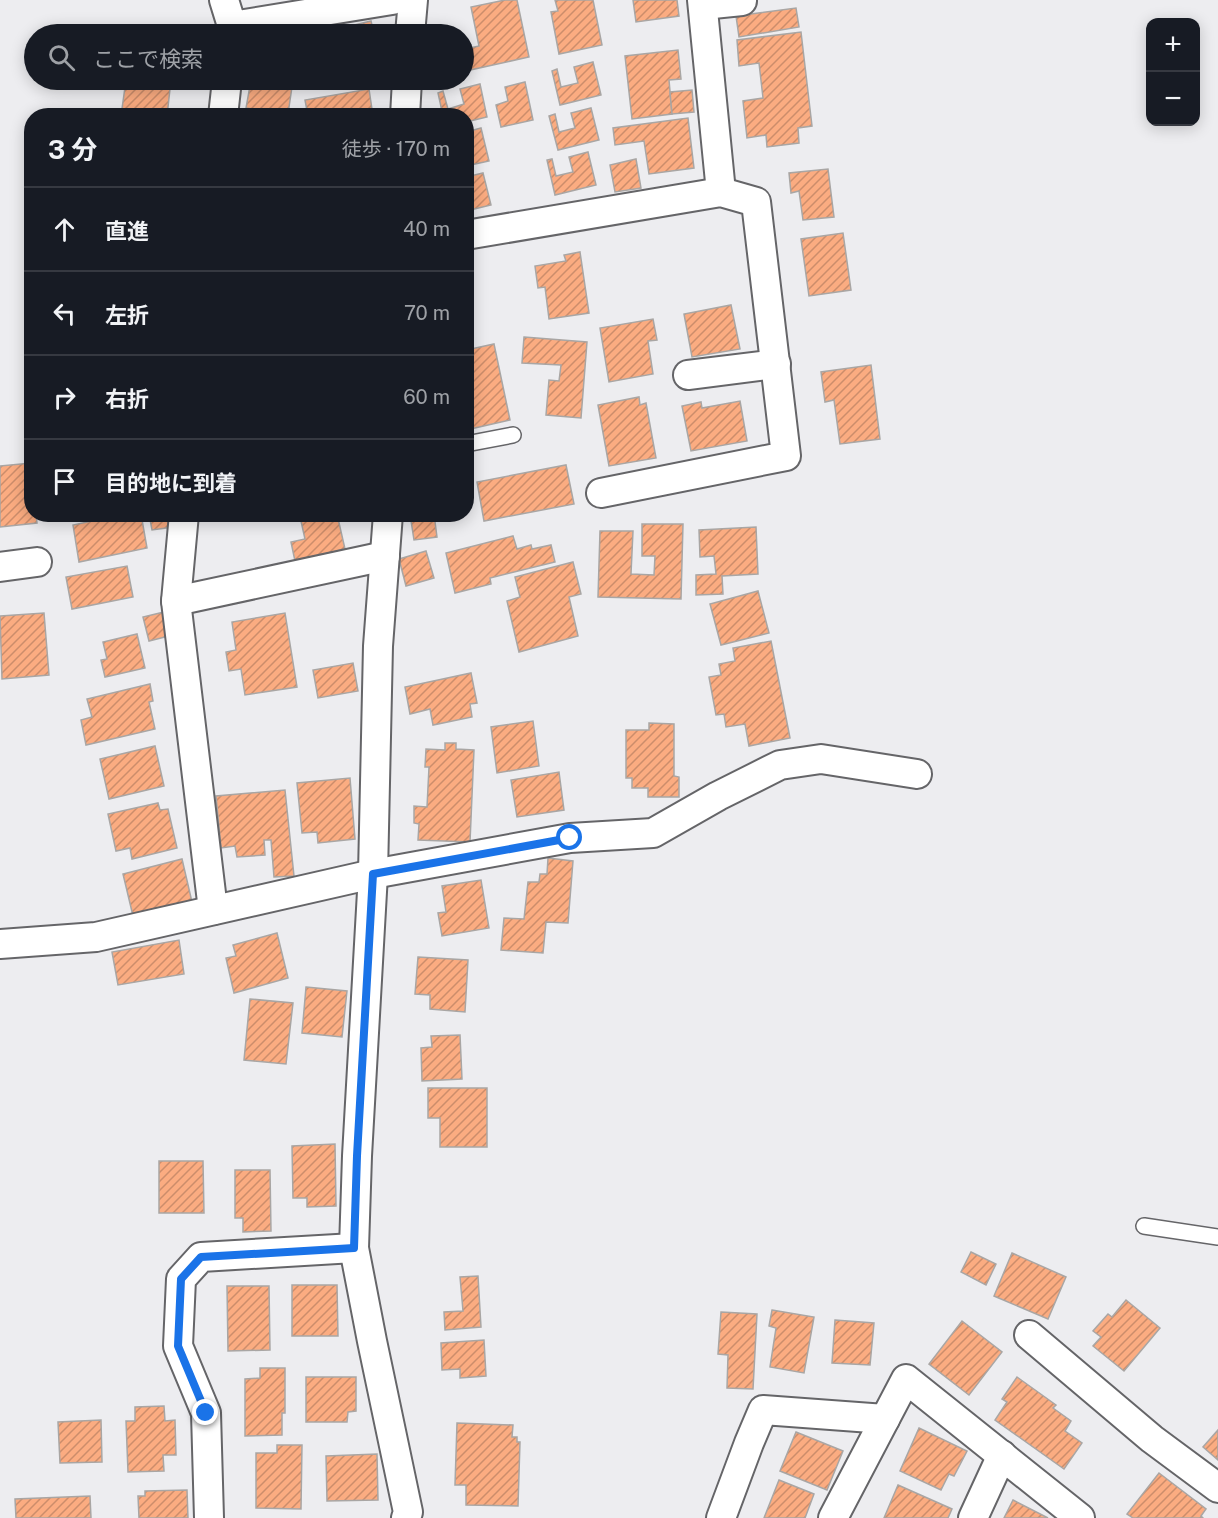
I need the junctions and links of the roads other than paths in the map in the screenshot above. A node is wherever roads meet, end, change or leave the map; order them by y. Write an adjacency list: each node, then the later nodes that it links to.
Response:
1 (392, 0): 5 (street)
2 (413, 0): 6 (street)
3 (741, 1): 4 (street)
4 (703, 2): 11 (street)
5 (229, 20)
6 (411, 24)
7 (226, 90): 9 (street)
8 (406, 90): 10 (street)
9 (224, 108)
10 (405, 108)
11 (721, 192): 12 (street); 13 (street)
12 (474, 233)
13 (776, 364): 14 (street); 17 (street)
14 (688, 375)
15 (513, 435): 16 (lane)
16 (474, 442)
17 (601, 494)
18 (183, 522): 23 (street)
19 (387, 522): 20 (street)
20 (385, 556): 23 (street); 25 (street)
21 (37, 562): 22 (street)
22 (0, 567)
23 (176, 601): 26 (street)
24 (917, 774): 25 (street)
25 (373, 874): 26 (street); 30 (street)
26 (213, 910): 27 (street)
27 (0, 944)
28 (1144, 1226): 29 (lane)
29 (1218, 1237)
30 (354, 1248): 35 (street); 36 (street)
31 (1029, 1335): 34 (street)
32 (885, 1419): 33 (street); 37 (street); 38 (street)
33 (1002, 1455): 39 (street); 40 (street)
34 (1218, 1488)
35 (209, 1518)
36 (406, 1518)
37 (721, 1518)
38 (833, 1518)
39 (973, 1518)
40 (1080, 1518)

